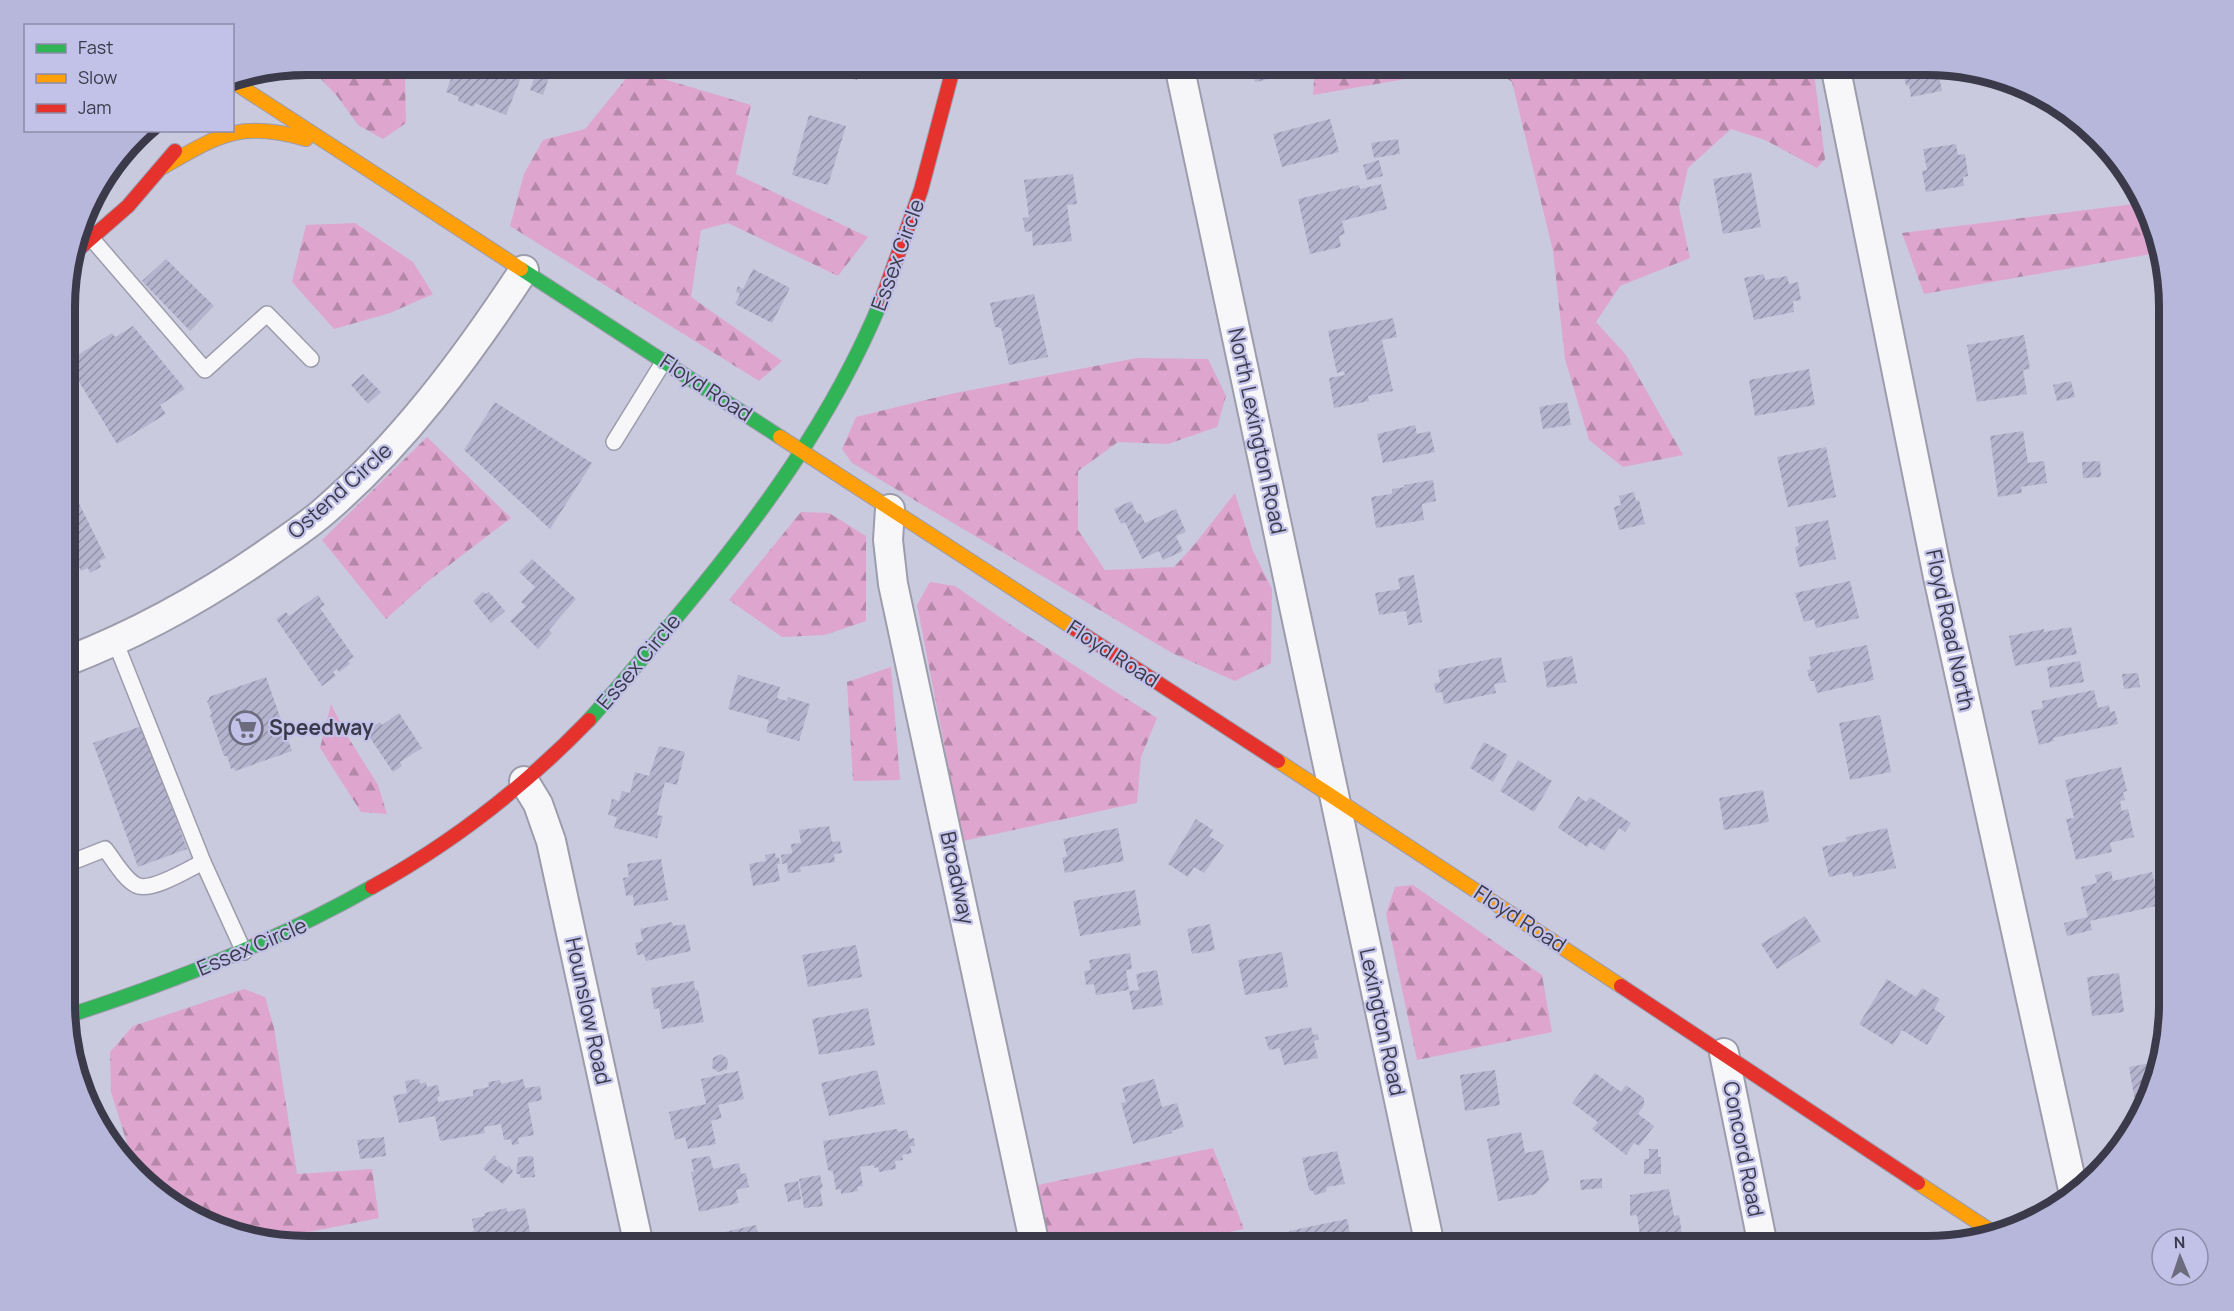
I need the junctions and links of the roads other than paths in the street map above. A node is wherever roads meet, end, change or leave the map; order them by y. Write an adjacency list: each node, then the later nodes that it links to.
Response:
1 (951, 75): 14 (street, Essex Circle)
2 (1181, 75): 19 (street, North Lexington Road)
3 (1837, 75): 25 (street, Floyd Road North)
4 (239, 85): 6 (street, Floyd Road)
5 (185, 136): 7 (street)
6 (331, 146): 7 (street); 10 (street, Floyd Road)
7 (163, 167): 8 (street)
8 (92, 239): 9 (street); 11 (lane)
9 (83, 246)
10 (524, 270): 12 (street, Floyd Road); 16 (street, Ostend Circle)
11 (311, 359)
12 (664, 361): 13 (lane); 14 (street, Floyd Road)
13 (614, 442)
14 (804, 452): 15 (street, Floyd Road); 18 (street, Essex Circle)
15 (890, 509): 19 (street, Floyd Road); 28 (street, Broadway)
16 (115, 641): 17 (street, Ostend Circle); 21 (lane)
17 (75, 658)
18 (524, 781): 22 (street, Essex Circle); 27 (street, Hounslow Road)
19 (1335, 798): 24 (street, Floyd Road); 29 (street, Lexington Road)
20 (75, 861): 21 (lane)
21 (203, 862): 22 (lane)
22 (244, 952): 23 (street, Essex Circle)
23 (75, 1013)
24 (1724, 1053): 26 (street, Floyd Road); 30 (street, Concord Road)
25 (2072, 1185)
26 (1987, 1228)
27 (637, 1236)
28 (1033, 1236)
29 (1428, 1236)
30 (1761, 1236)

